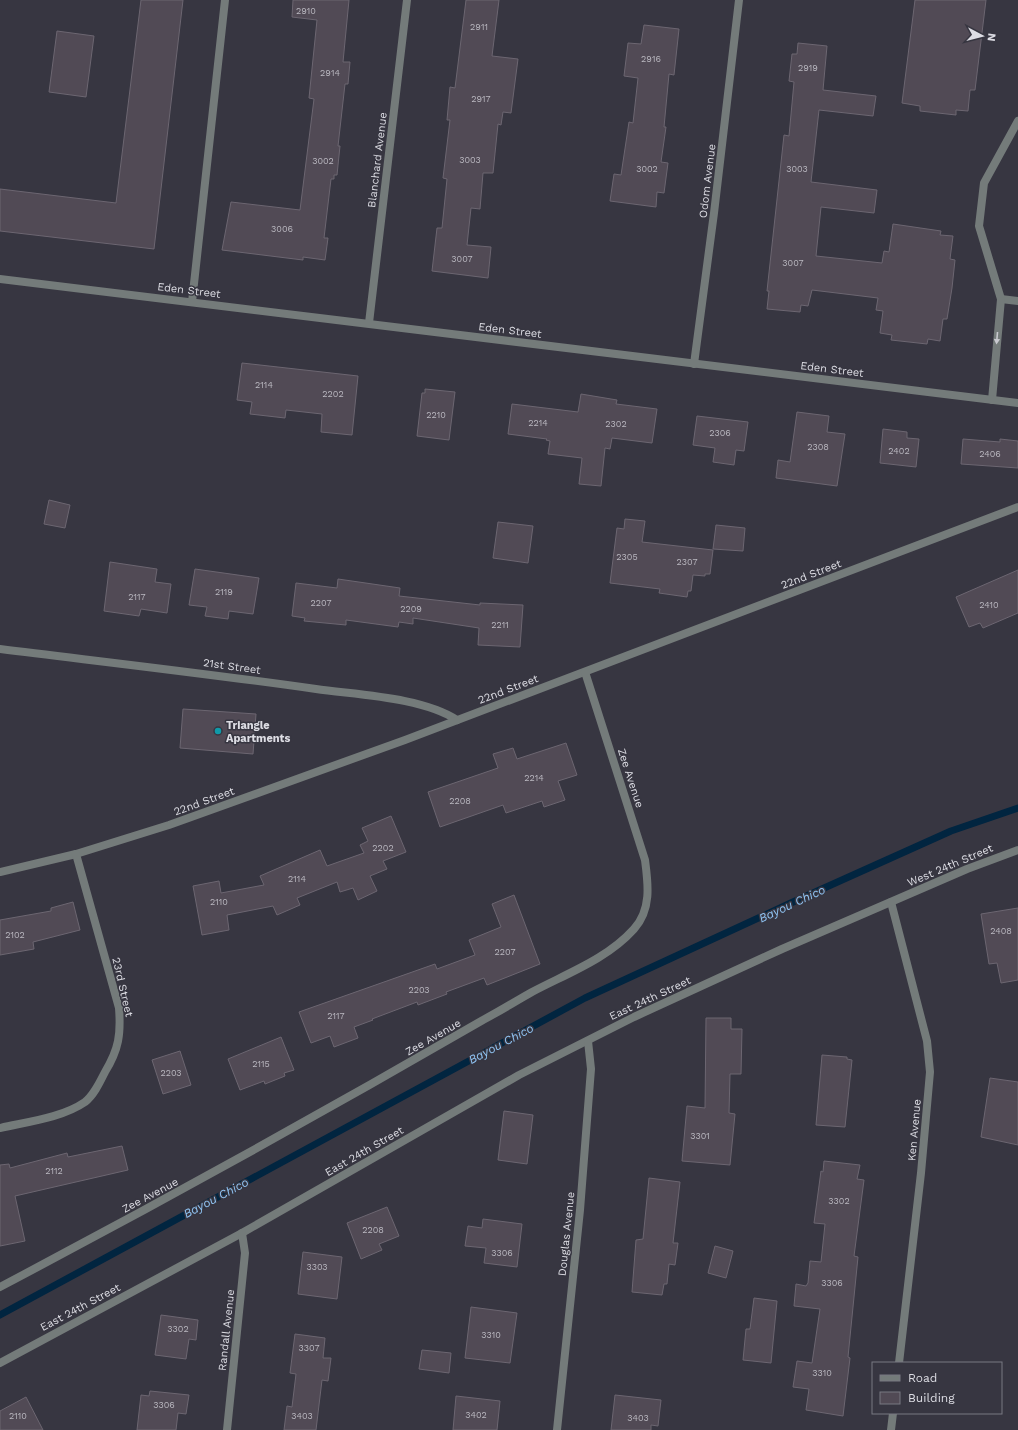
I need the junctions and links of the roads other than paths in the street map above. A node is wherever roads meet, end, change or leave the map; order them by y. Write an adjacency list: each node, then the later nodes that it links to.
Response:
1 (225, 0): 8 (street)
2 (407, 0): 9 (street, Blanchard Avenue)
3 (739, 0): 10 (street, Odom Avenue)
4 (1018, 121): 6 (street)
5 (0, 279): 8 (street, Eden Street)
6 (1001, 300): 7 (street); 11 (street, one-way to 11)
7 (1018, 301)
8 (192, 302): 9 (street, Eden Street)
9 (369, 323): 10 (street, Eden Street)
10 (694, 364): 11 (street, Eden Street)
11 (992, 400): 12 (street, Eden Street)
12 (1018, 403)
13 (1018, 507): 15 (street, 22nd Street)
14 (0, 649): 16 (street, 21st Street)
15 (585, 672): 16 (street, 22nd Street); 25 (street, Zee Avenue)
16 (457, 720): 18 (street, 22nd Street)
17 (1018, 850): 20 (street, West 24th Street)
18 (76, 854): 19 (street, 22nd Street); 23 (street, 23rd Street)
19 (0, 872)
20 (891, 902): 21 (street, West 24th Street); 27 (street, Ken Avenue)
21 (742, 967): 22 (street, East 24th Street)
22 (588, 1041): 24 (street, East 24th Street); 30 (street, Douglas Avenue)
23 (0, 1128)
24 (242, 1233): 26 (street, East 24th Street); 29 (street, Randall Avenue)
25 (0, 1287)
26 (0, 1362)
27 (899, 1362)
28 (893, 1414): 31 (street)
29 (228, 1430)
30 (557, 1430)
31 (891, 1430)

